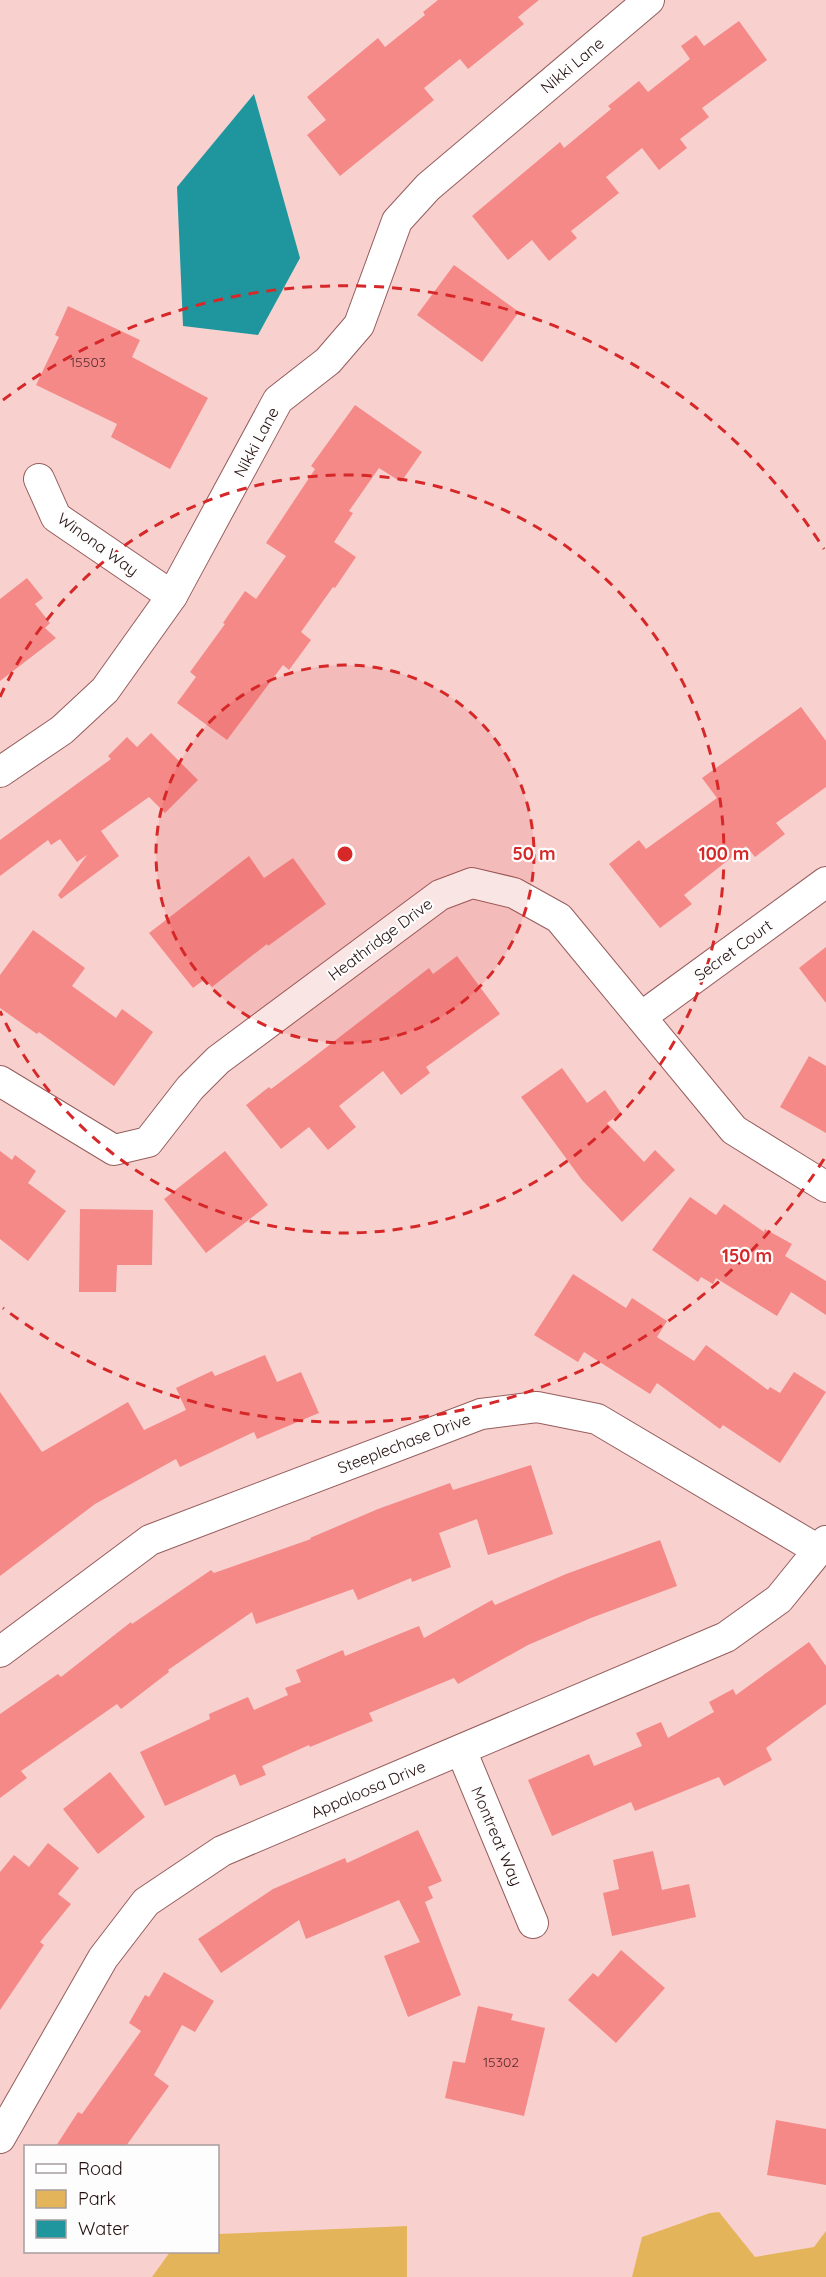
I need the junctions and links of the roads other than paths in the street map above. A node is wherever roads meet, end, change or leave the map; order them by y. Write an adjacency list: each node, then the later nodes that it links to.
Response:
1 (649, 0): 3 (street, Nikki Lane)
2 (39, 479): 3 (street, Winona Way)
3 (172, 596): 4 (street, Nikki Lane)
4 (0, 772)
5 (826, 882): 6 (street, Secret Court)
6 (641, 1017): 7 (street, Heathridge Drive); 8 (street, Heathridge Drive)
7 (0, 1081)
8 (826, 1187)
9 (823, 1546): 10 (street, Steeplechase Drive); 11 (street, Appaloosa Drive)
10 (0, 1652)
11 (461, 1750): 12 (street, Montreat Way); 13 (street, Appaloosa Drive)
12 (533, 1923)
13 (0, 2138)

